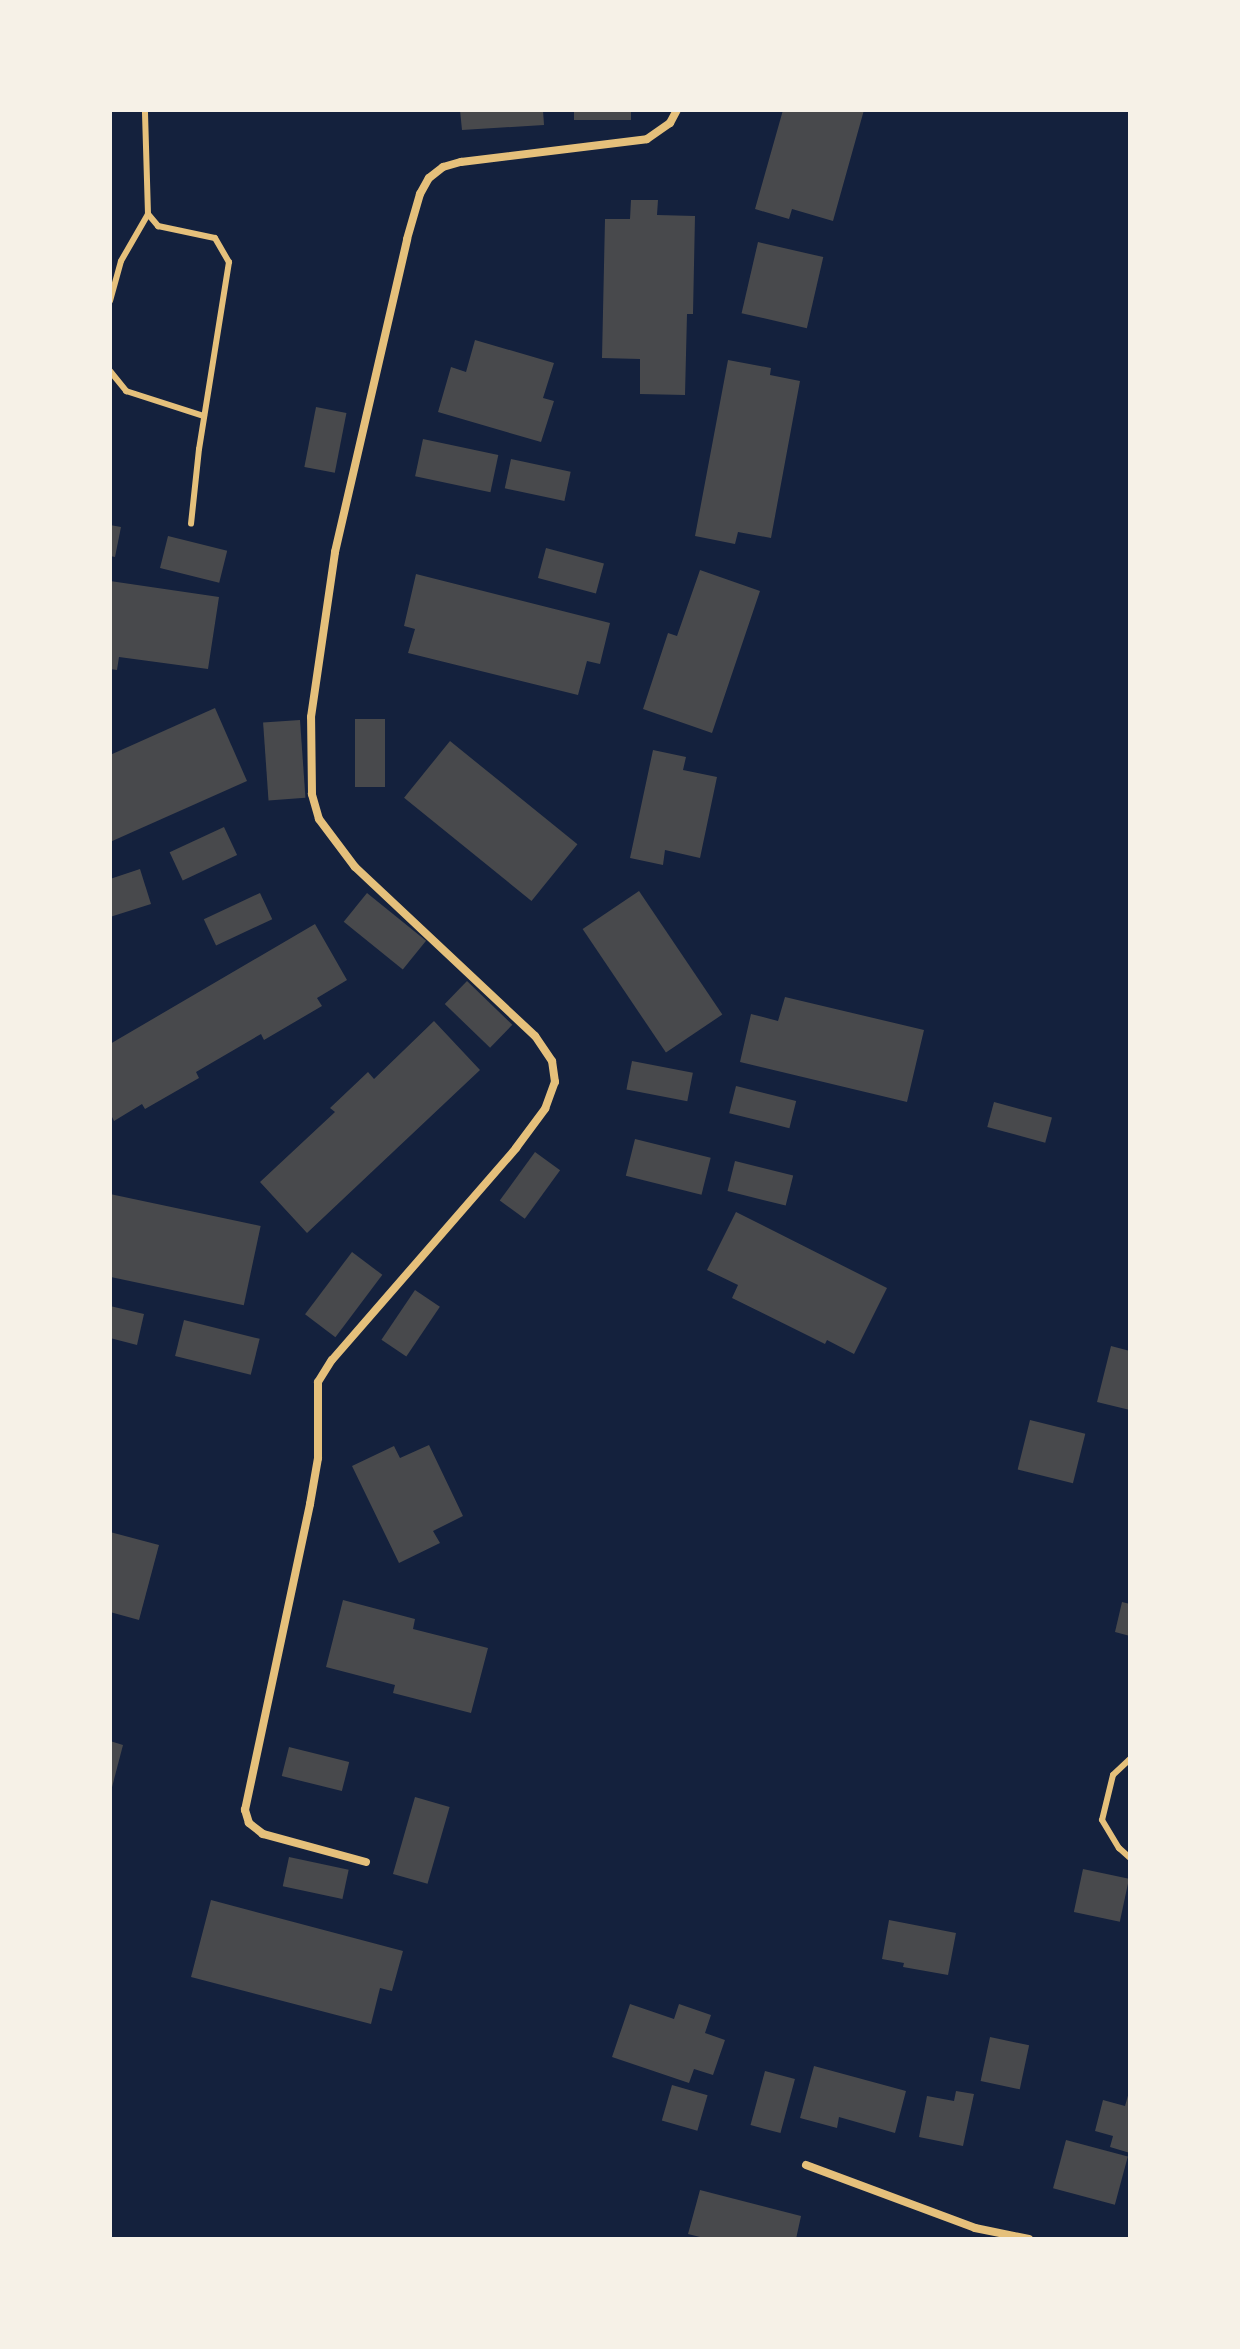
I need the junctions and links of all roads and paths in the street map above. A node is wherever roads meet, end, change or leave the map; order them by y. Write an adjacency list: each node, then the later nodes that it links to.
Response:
1 (145, 110): 3 (lane)
2 (677, 110): 10 (street)
3 (148, 214): 4 (lane); 6 (lane)
4 (110, 301)
5 (110, 371): 6 (lane)
6 (204, 416): 7 (lane)
7 (191, 524)
8 (1130, 1759): 9 (lane)
9 (1130, 1858)
10 (366, 1862)
11 (806, 2165): 12 (street)
12 (1029, 2239)

